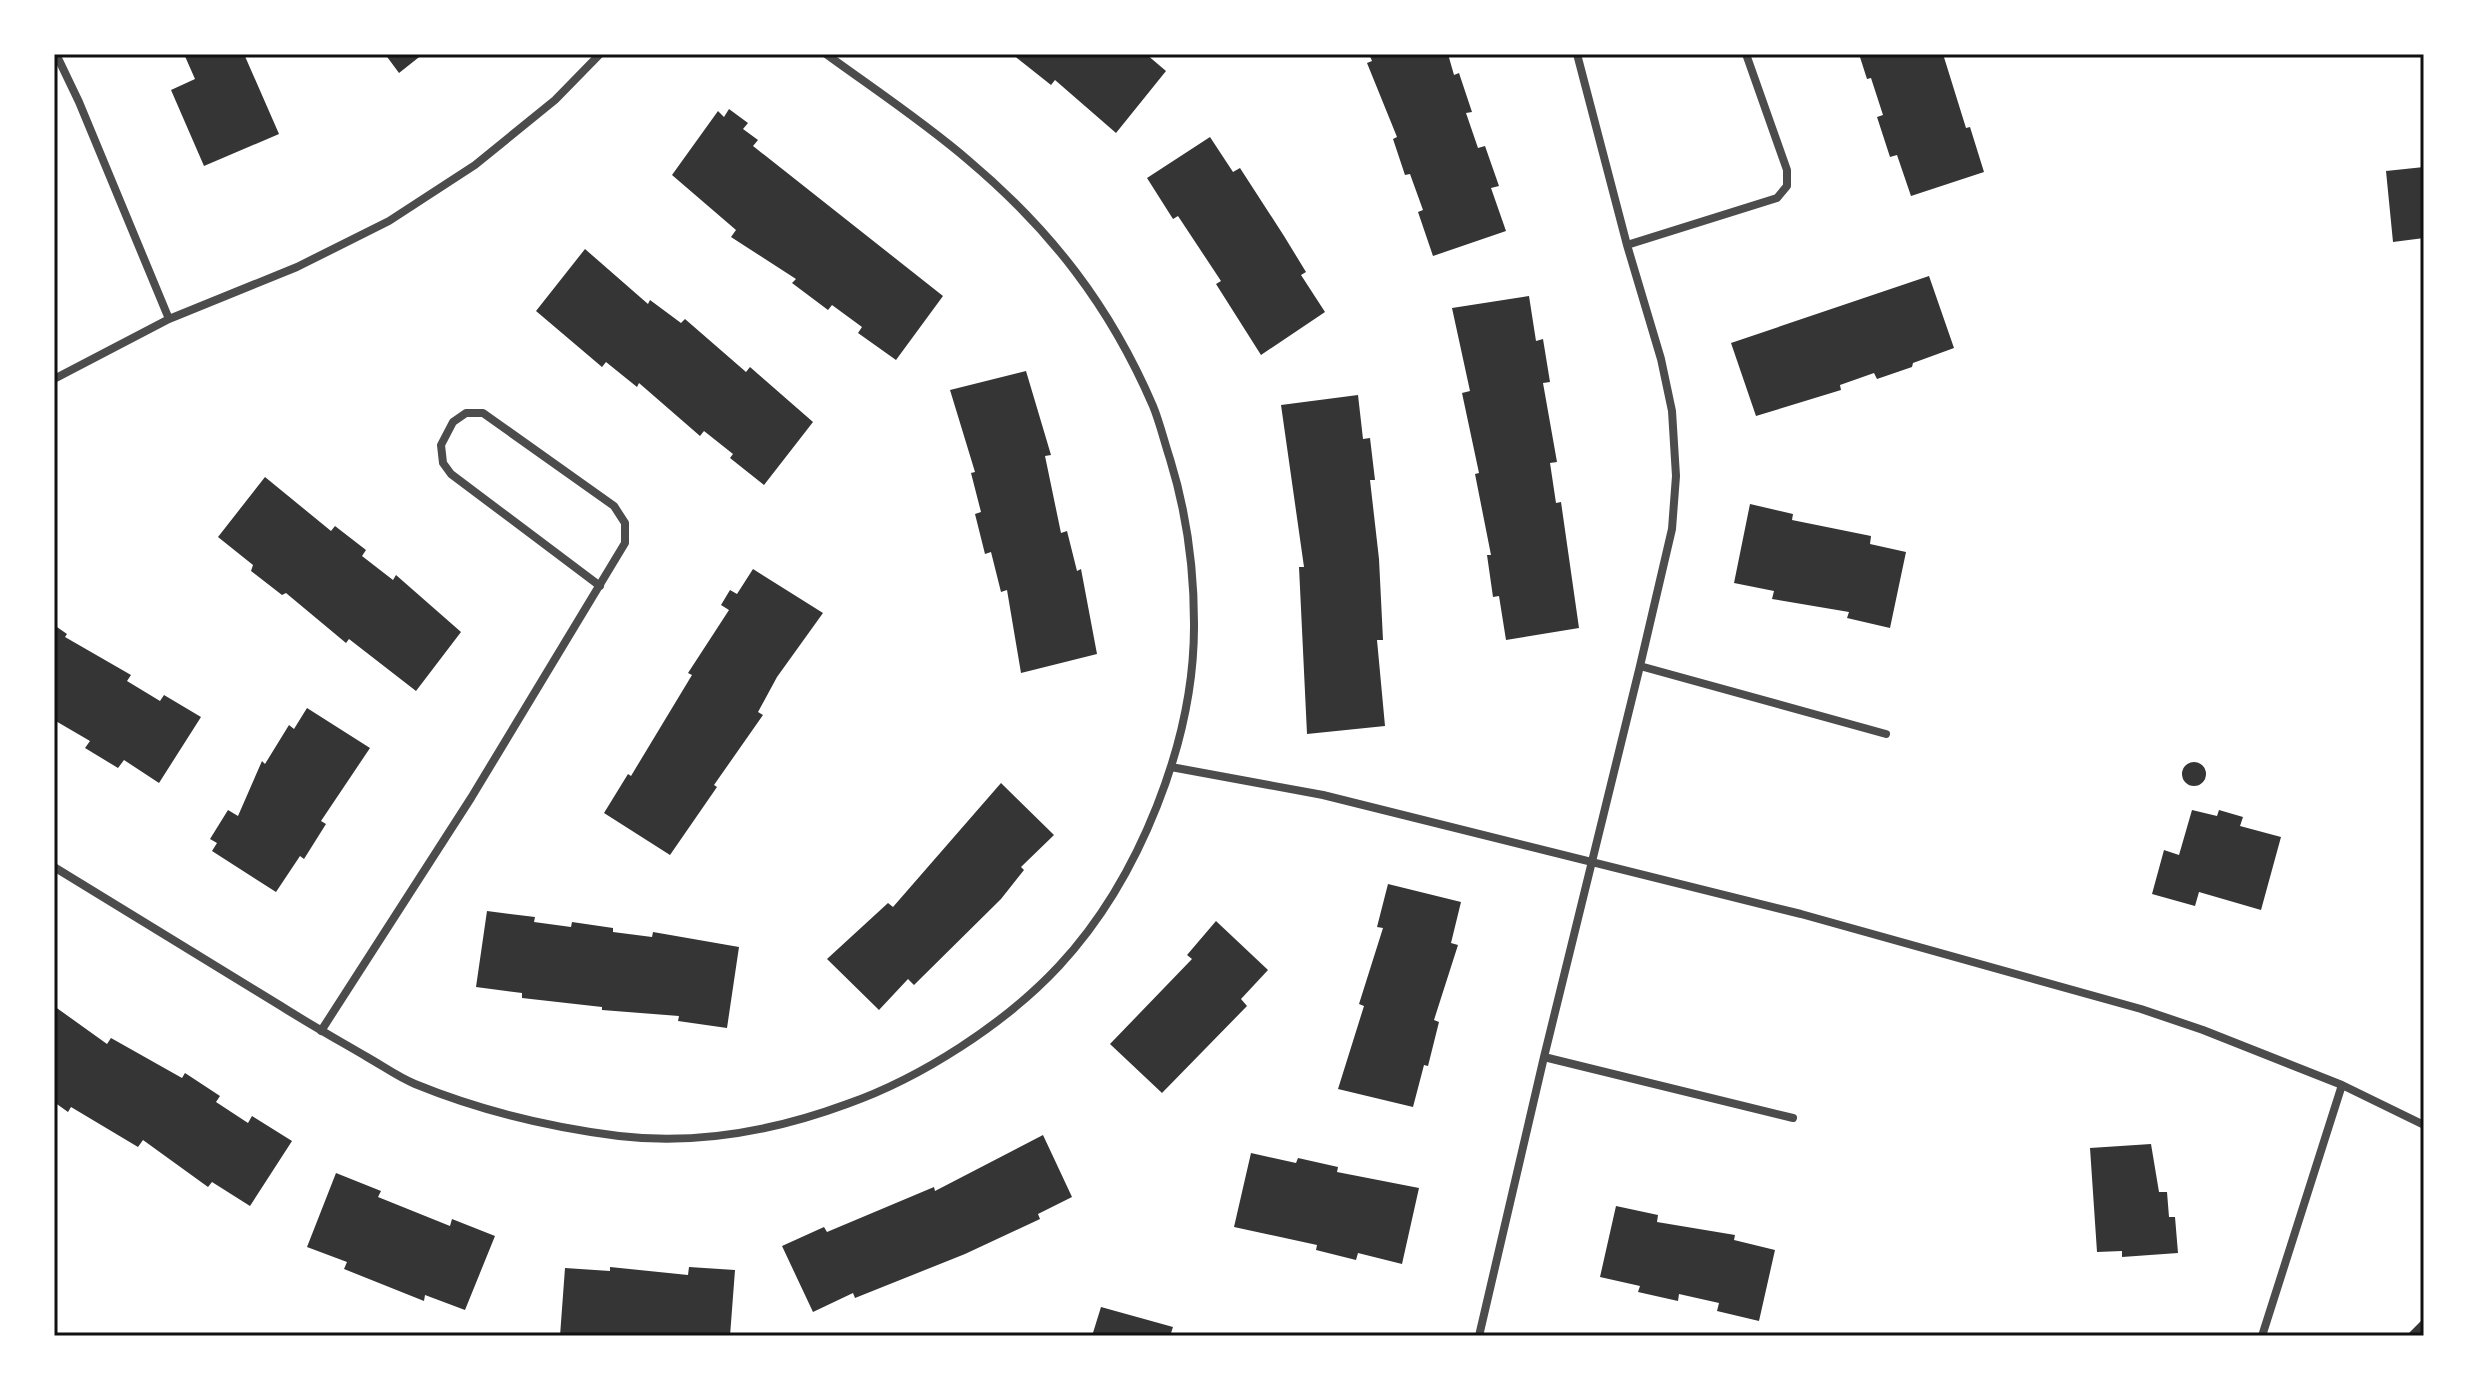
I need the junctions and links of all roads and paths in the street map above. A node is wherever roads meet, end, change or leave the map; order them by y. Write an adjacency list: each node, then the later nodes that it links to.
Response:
1 (56, 54): 7 (street)
2 (600, 54): 7 (street)
3 (826, 54): 12 (street)
4 (1577, 54): 6 (street)
5 (1746, 54): 6 (street)
6 (1627, 245): 10 (street)
7 (169, 319): 8 (street)
8 (54, 379)
9 (600, 586): 9 (street); 15 (street)
10 (1640, 666): 11 (street); 13 (street)
11 (1886, 734)
12 (1171, 767): 13 (street); 15 (street)
13 (1593, 863): 16 (street); 17 (street)
14 (54, 867): 15 (street)
15 (321, 1031)
16 (1544, 1057): 18 (street); 20 (street)
17 (2342, 1085): 19 (street); 21 (street)
18 (1793, 1118)
19 (2424, 1125)
20 (1479, 1336)
21 (2262, 1336)

